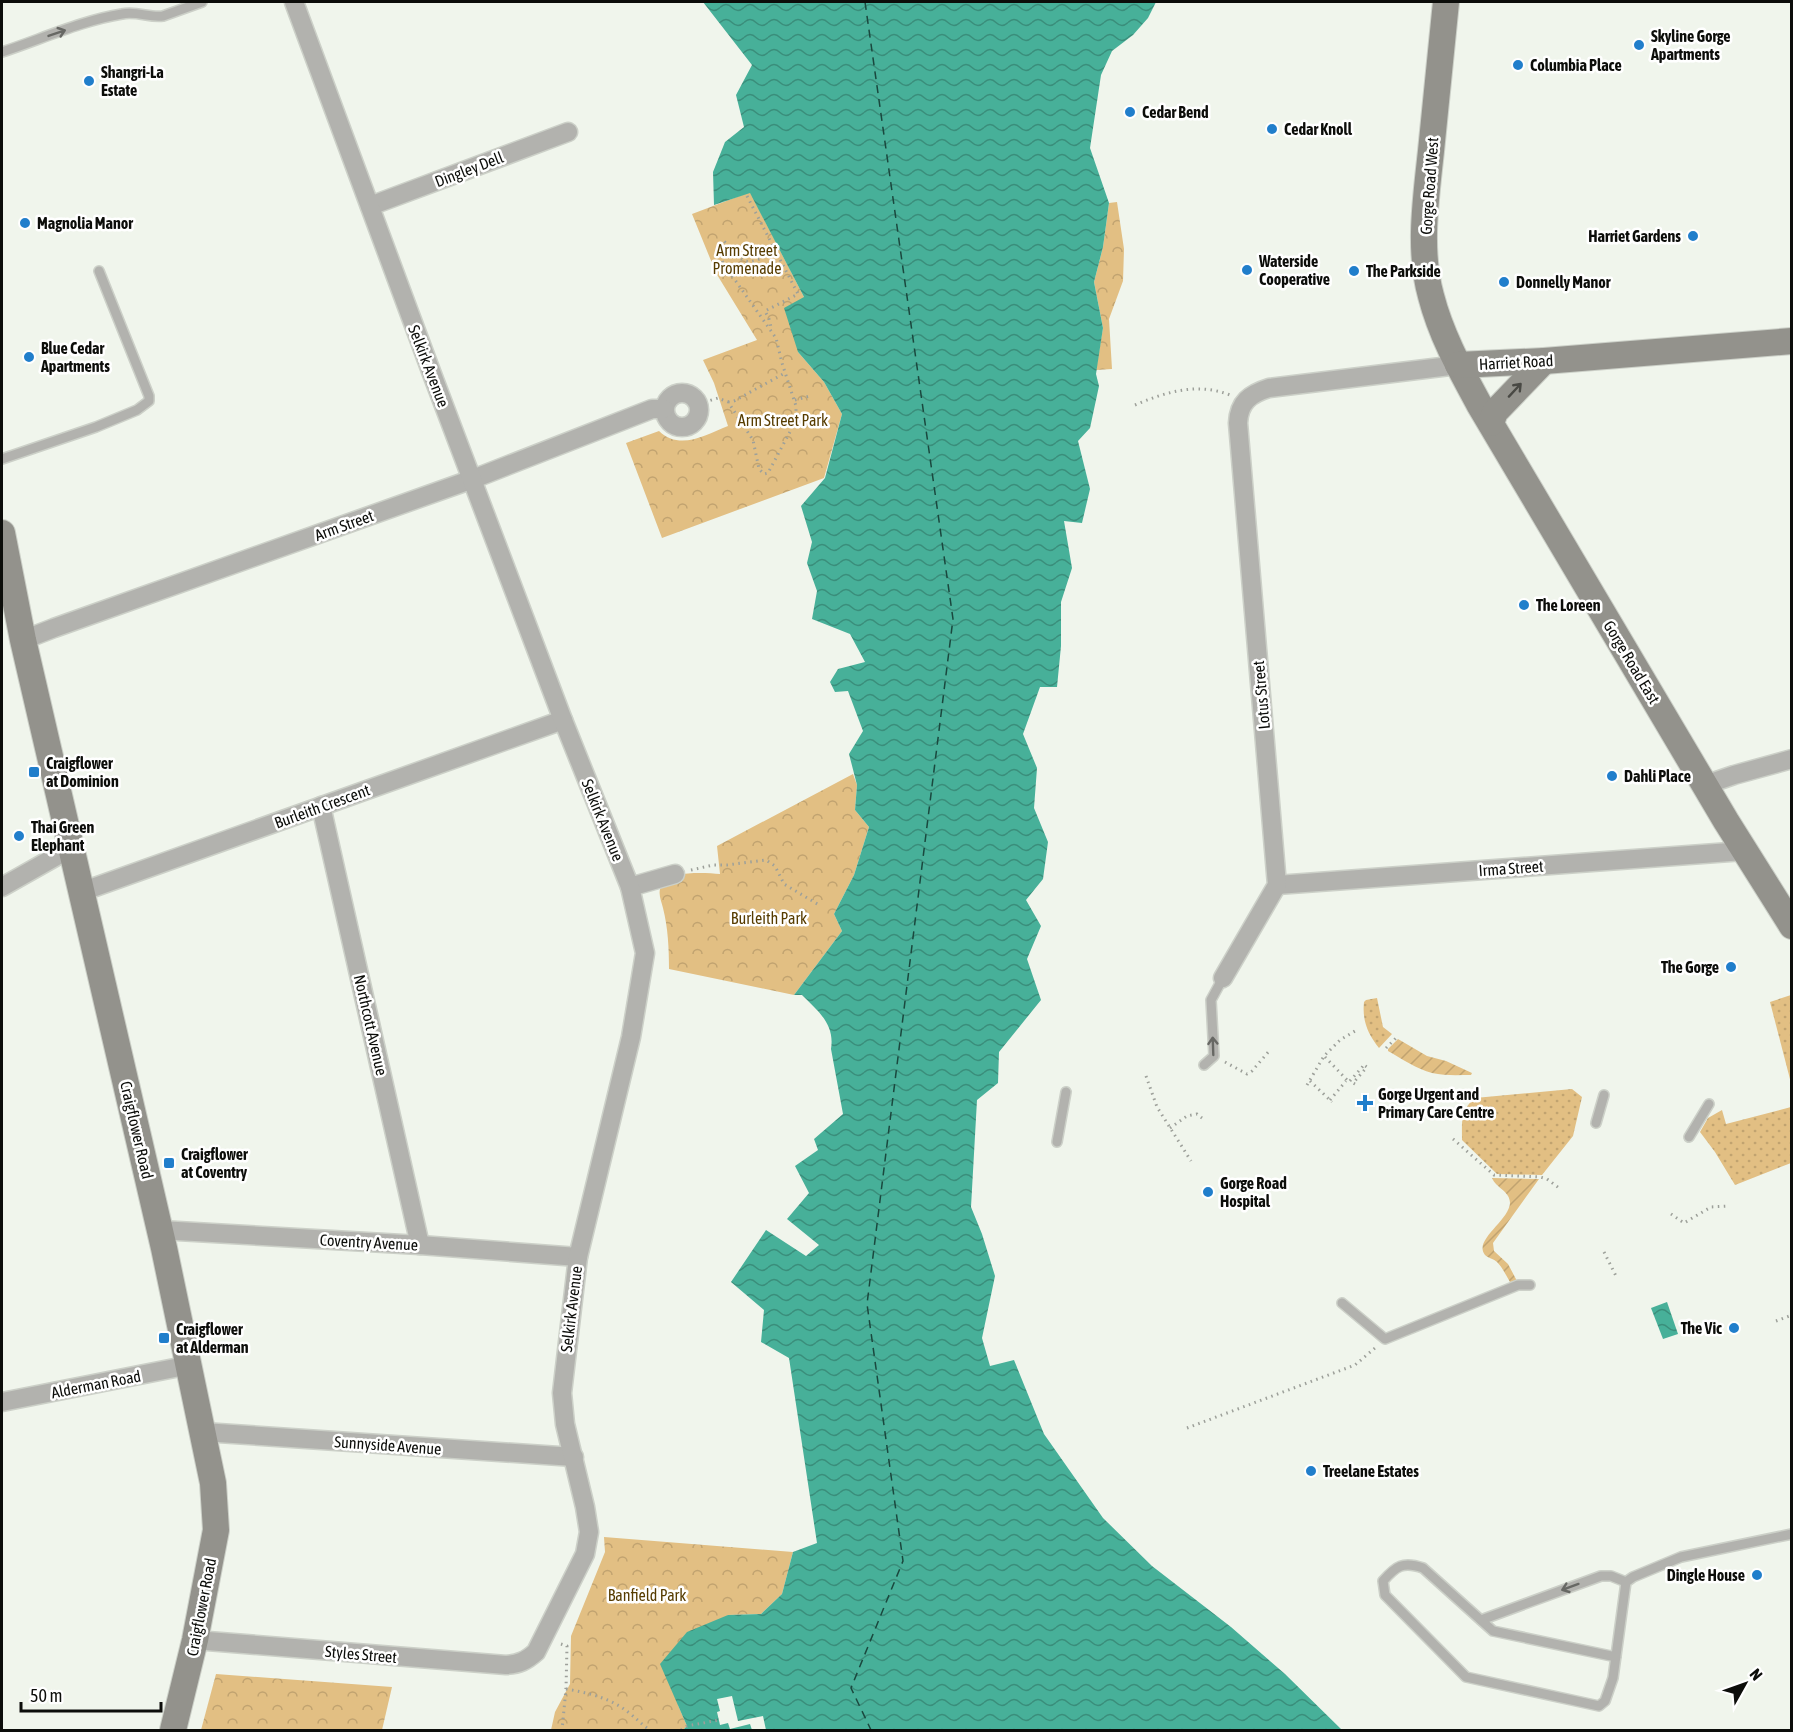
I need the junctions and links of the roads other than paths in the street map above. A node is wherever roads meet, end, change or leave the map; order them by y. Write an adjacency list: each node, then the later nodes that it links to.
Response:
1 (202, 2): 4 (lane, one-way to 1)
2 (294, 2): 6 (street, Selkirk Avenue)
3 (1446, 2): 10 (main road, Gorge Road West)
4 (2, 52)
5 (568, 132): 6 (street, Dingley Dell)
6 (370, 206): 15 (street, Selkirk Avenue)
7 (99, 271): 14 (lane)
8 (1791, 341): 9 (main road, Harriet Road)
9 (1544, 361): 10 (main road, Harriet Road); 13 (main road, one-way to 9)
10 (1458, 365): 11 (street, Harriet Road); 13 (main road, Gorge Road East)
11 (1246, 401): 25 (street, Lotus Street)
12 (664, 409): 12 (street, Arm Street); 15 (street, Arm Street)
13 (1491, 423): 20 (main road, Gorge Road East)
14 (2, 459)
15 (472, 479): 17 (street, Arm Street); 18 (street, Selkirk Avenue)
16 (2, 533): 17 (main road, Craigflower Road)
17 (23, 640): 22 (main road, Craigflower Road)
18 (563, 720): 21 (street, Burleith Crescent); 27 (street, Selkirk Avenue)
19 (1791, 759): 20 (street)
20 (1705, 785): 23 (main road, Gorge Road East)
21 (321, 806): 28 (street, Burleith Crescent); 39 (street, Northcott Avenue)
22 (71, 848): 26 (street); 28 (main road, Craigflower Road)
23 (1744, 851): 25 (street, Irma Street); 29 (main road, Gorge Road East)
24 (675, 874): 27 (street)
25 (1277, 885): 30 (street)
26 (2, 887)
27 (630, 887): 40 (street, Selkirk Avenue)
28 (81, 892): 38 (main road, Craigflower Road)
29 (1791, 926)
30 (1223, 978): 31 (lane, one-way to 30)
31 (1204, 1065)
32 (1066, 1092): 37 (lane)
33 (1604, 1095): 35 (lane)
34 (1709, 1104): 36 (lane)
35 (1596, 1123)
36 (1689, 1137)
37 (1057, 1142)
38 (160, 1230): 39 (street, Coventry Avenue); 43 (main road, Craigflower Road)
39 (420, 1245): 40 (street, Coventry Avenue)
40 (578, 1257): 46 (street, Selkirk Avenue)
41 (1530, 1285): 42 (lane)
42 (1342, 1303)
43 (190, 1365): 44 (street, Alderman Road); 45 (main road, Craigflower Road)
44 (2, 1402)
45 (203, 1432): 46 (street, Sunnyside Avenue); 50 (main road, Craigflower Road)
46 (573, 1457): 52 (street, Selkirk Avenue)
47 (1791, 1534): 48 (lane)
48 (1626, 1582): 49 (lane, one-way to 49); 51 (lane)
49 (1481, 1620): 51 (lane); 51 (lane)
50 (195, 1640): 52 (street, Styles Street); 53 (main road, Craigflower Road)
51 (1616, 1657)
52 (527, 1661)
53 (173, 1731)

